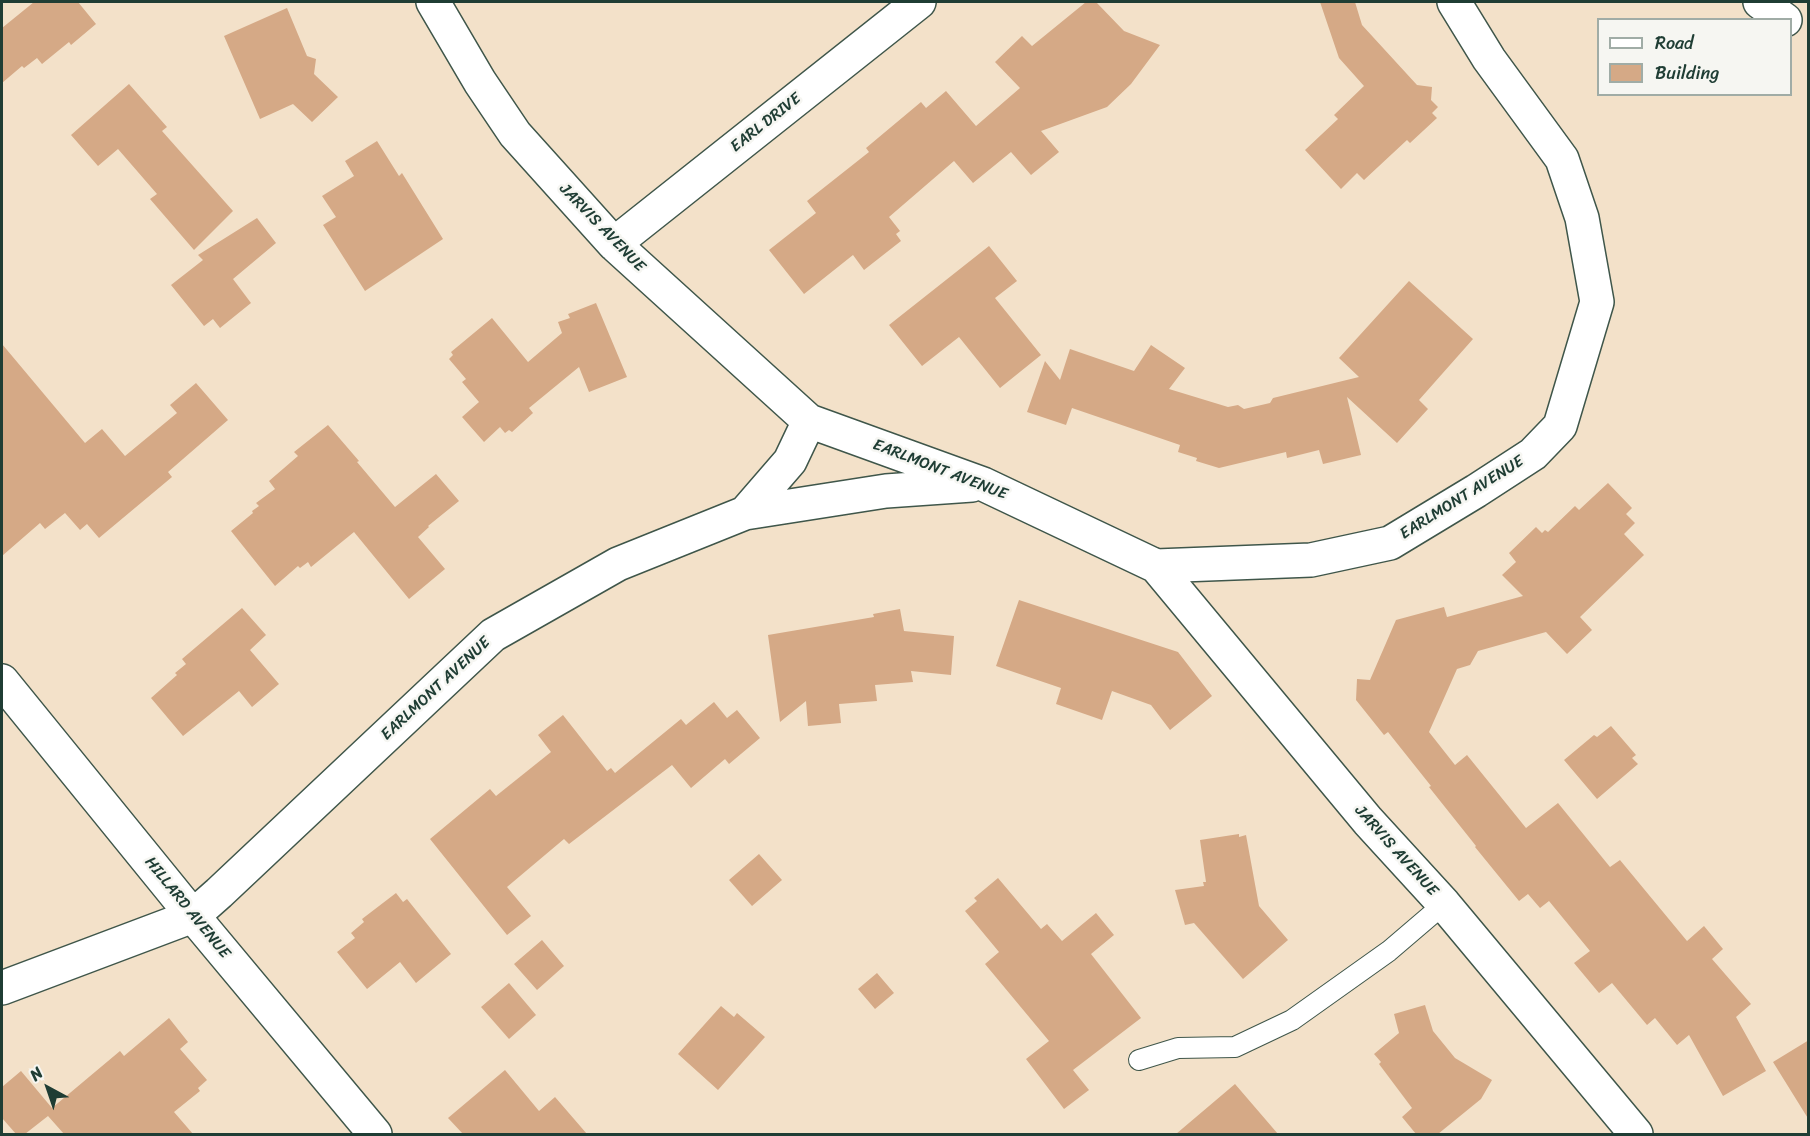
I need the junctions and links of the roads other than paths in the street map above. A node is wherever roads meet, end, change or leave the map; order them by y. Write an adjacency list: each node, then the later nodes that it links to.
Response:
1 (433, 2): 8 (street, JARVIS AVENUE)
2 (919, 2): 8 (street, EARL DRIVE)
3 (1454, 2): 12 (street, EARLMONT AVENUE)
4 (1760, 2): 5 (street)
5 (1782, 18)
6 (1792, 24): 7 (street)
7 (1809, 36)
8 (614, 244): 9 (street, JARVIS AVENUE)
9 (809, 421): 10 (street, EARLMONT AVENUE); 11 (street, EARLMONT AVENUE)
10 (983, 484): 11 (street); 12 (street, EARLMONT AVENUE)
11 (745, 513): 15 (street, EARLMONT AVENUE)
12 (1156, 566): 14 (street, JARVIS AVENUE)
13 (2, 681): 15 (street, HILLARD AVENUE)
14 (1444, 904): 17 (lane); 19 (street, JARVIS AVENUE)
15 (193, 916): 16 (street, EARLMONT AVENUE); 18 (street, HILLARD AVENUE)
16 (2, 988)
17 (1139, 1060)
18 (375, 1134)
19 (1636, 1134)

